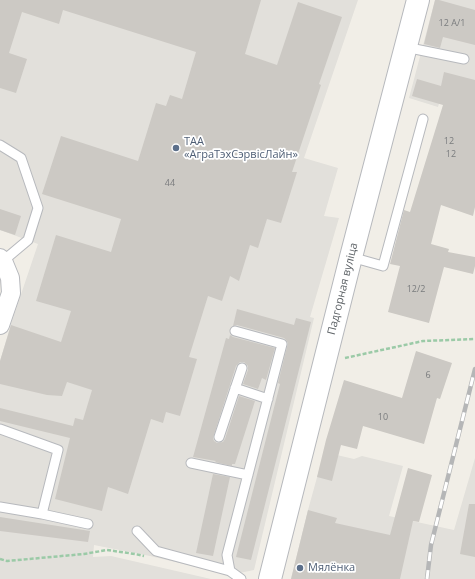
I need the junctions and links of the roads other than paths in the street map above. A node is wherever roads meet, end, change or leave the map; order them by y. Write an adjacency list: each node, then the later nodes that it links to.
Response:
1 (418, 0): 2 (street, Падгорная вуліца)
2 (405, 47): 3 (lane); 6 (street, Падгорная вуліца)
3 (464, 60)
4 (423, 119): 6 (lane)
5 (0, 145): 7 (lane)
6 (351, 257): 23 (street, Падгорная вуліца)
7 (2, 260): 8 (street)
8 (0, 325)
9 (235, 331): 12 (lane)
10 (242, 368): 11 (lane)
11 (236, 388): 12 (lane); 14 (lane)
12 (268, 398): 16 (lane)
13 (0, 429): 18 (lane)
14 (219, 437)
15 (191, 463): 16 (lane)
16 (248, 475): 21 (lane)
17 (0, 507): 18 (lane)
18 (42, 514): 19 (lane)
19 (88, 524)
20 (137, 531): 21 (lane)
21 (230, 571): 22 (lane)
22 (241, 579)
23 (270, 579)

